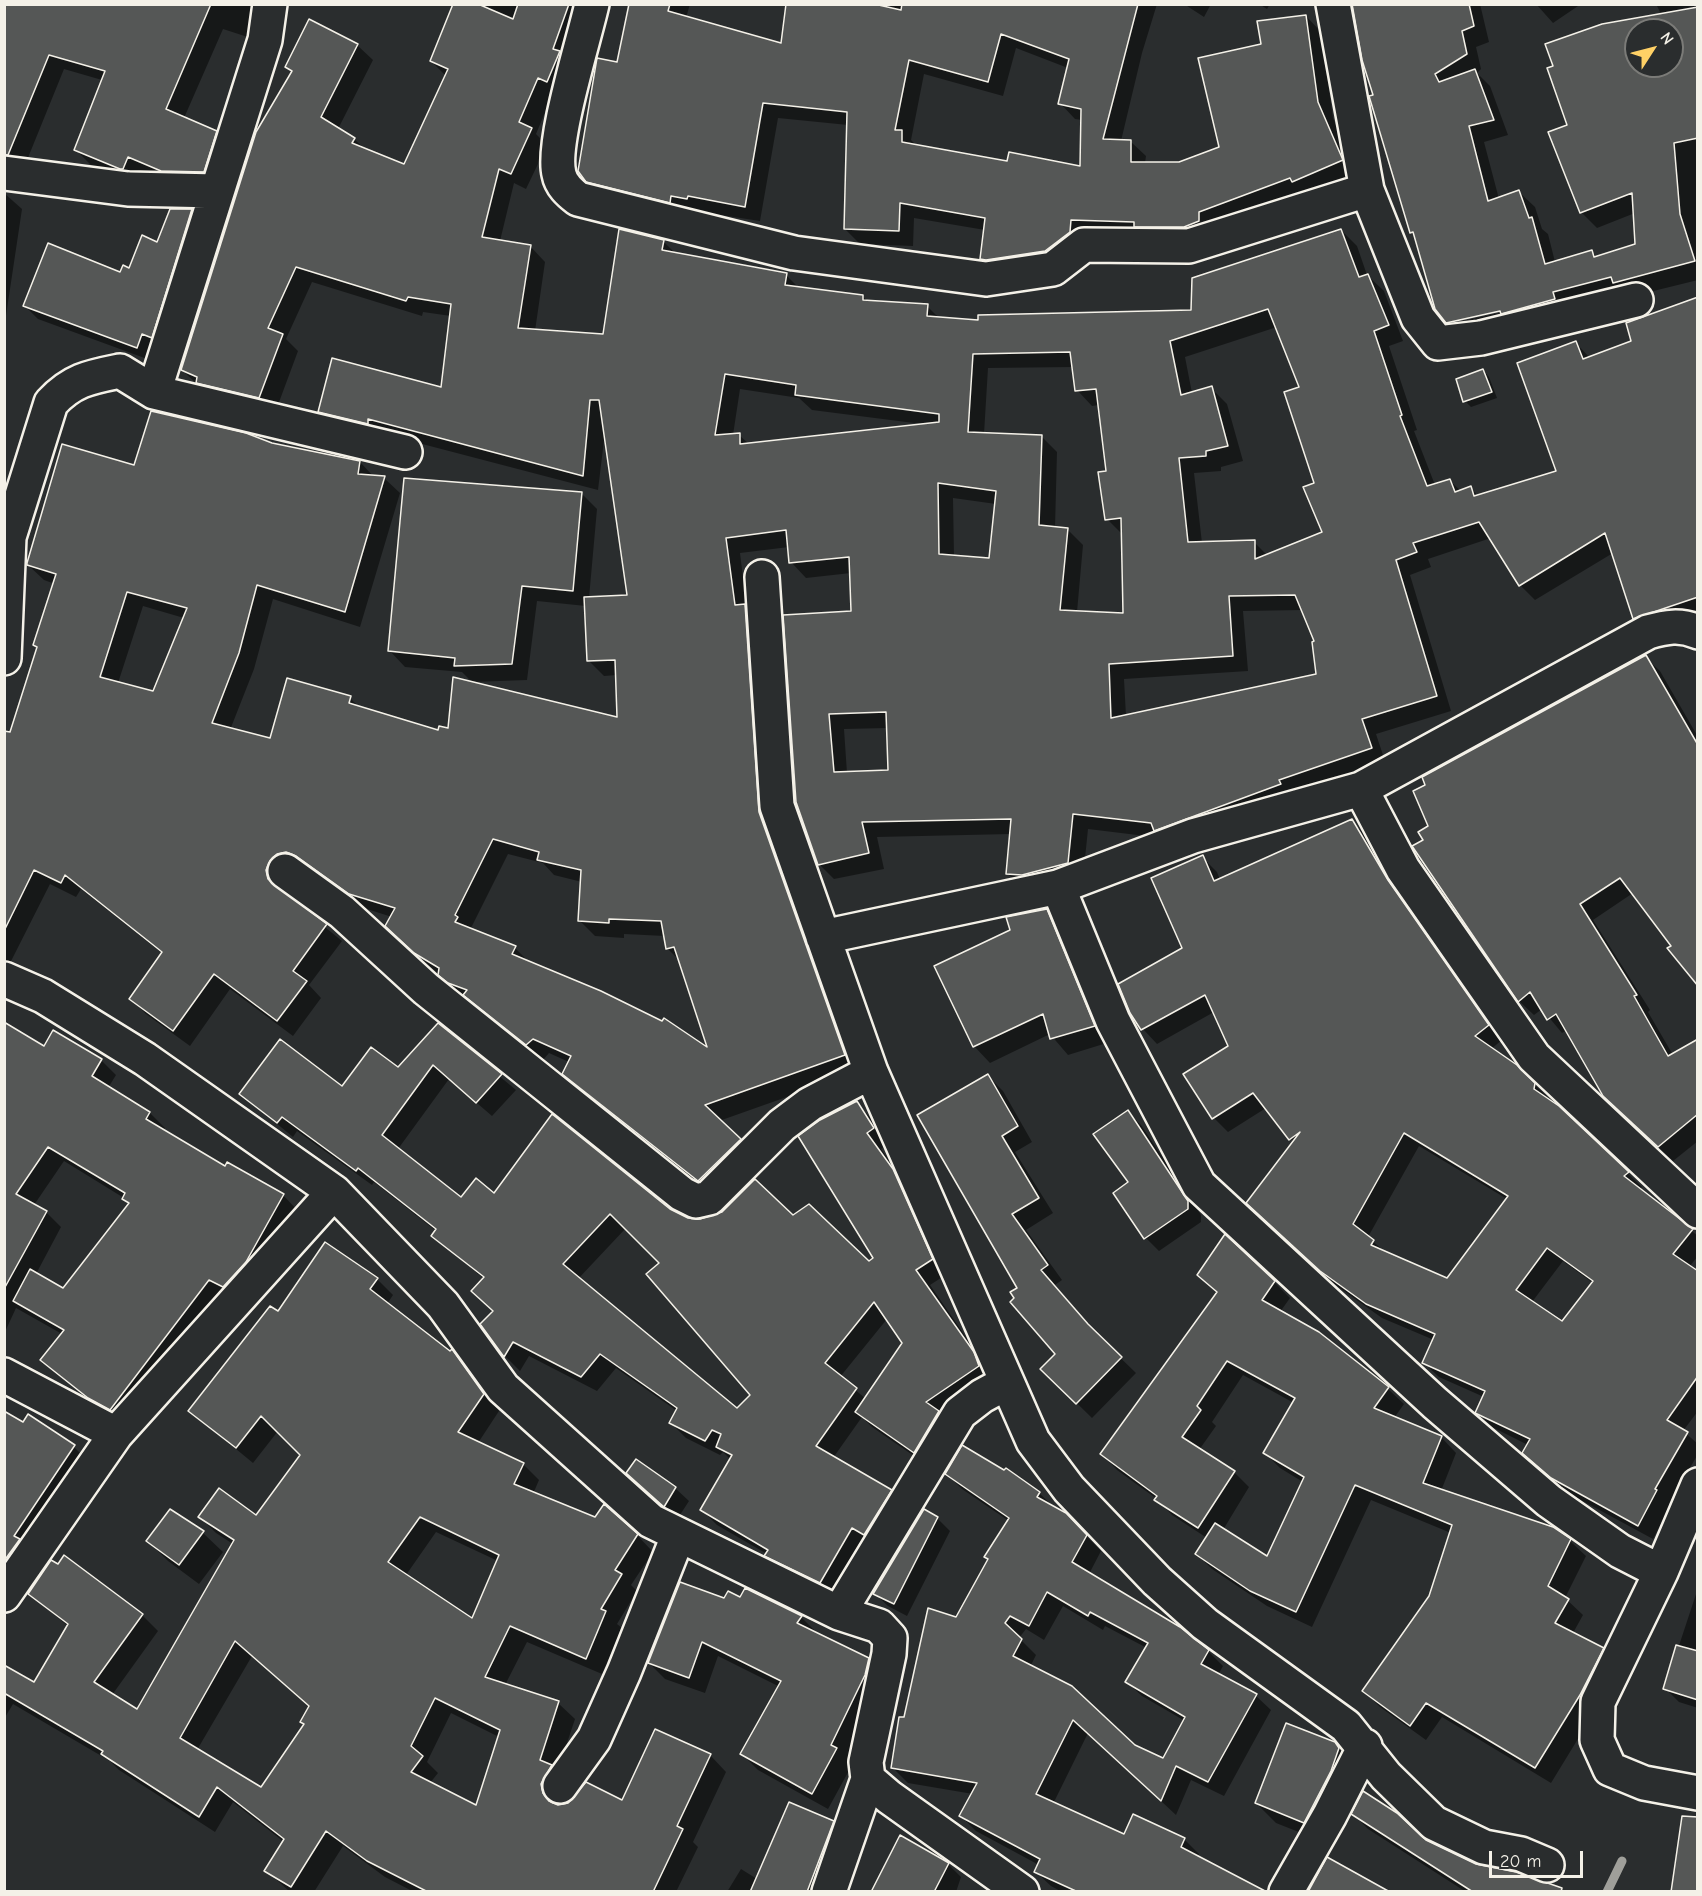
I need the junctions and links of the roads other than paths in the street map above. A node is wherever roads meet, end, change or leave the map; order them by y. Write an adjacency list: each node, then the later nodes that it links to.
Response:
1 (270, 4): 6 (street)
2 (592, 4): 5 (street)
3 (1333, 4): 5 (street)
4 (4, 173): 6 (street)
5 (1367, 189): 7 (street)
6 (217, 191): 8 (street)
7 (1636, 300)
8 (154, 392): 9 (street); 10 (street)
9 (405, 452)
10 (7, 536): 13 (street)
11 (762, 577): 17 (street)
12 (1698, 632): 14 (street)
13 (4, 658)
14 (1361, 789): 16 (street); 21 (street)
15 (285, 872): 19 (street)
16 (1058, 887): 17 (street); 27 (street)
17 (823, 937): 19 (street)
18 (4, 979): 20 (street)
19 (871, 1072): 23 (street)
20 (334, 1192): 24 (street); 26 (street)
21 (1698, 1211)
22 (4, 1376): 24 (street)
23 (1006, 1383): 29 (street); 30 (street)
24 (116, 1434): 28 (street)
25 (1698, 1485): 27 (street)
26 (678, 1536): 29 (street); 32 (street)
27 (1661, 1572): 33 (street)
28 (4, 1595)
29 (839, 1613): 31 (street)
30 (1365, 1746): 34 (street); 37 (street)
31 (868, 1779): 35 (street); 36 (street)
32 (560, 1786)
33 (1698, 1793)
34 (1547, 1865)
35 (829, 1892)
36 (1022, 1892)
37 (1286, 1892)

